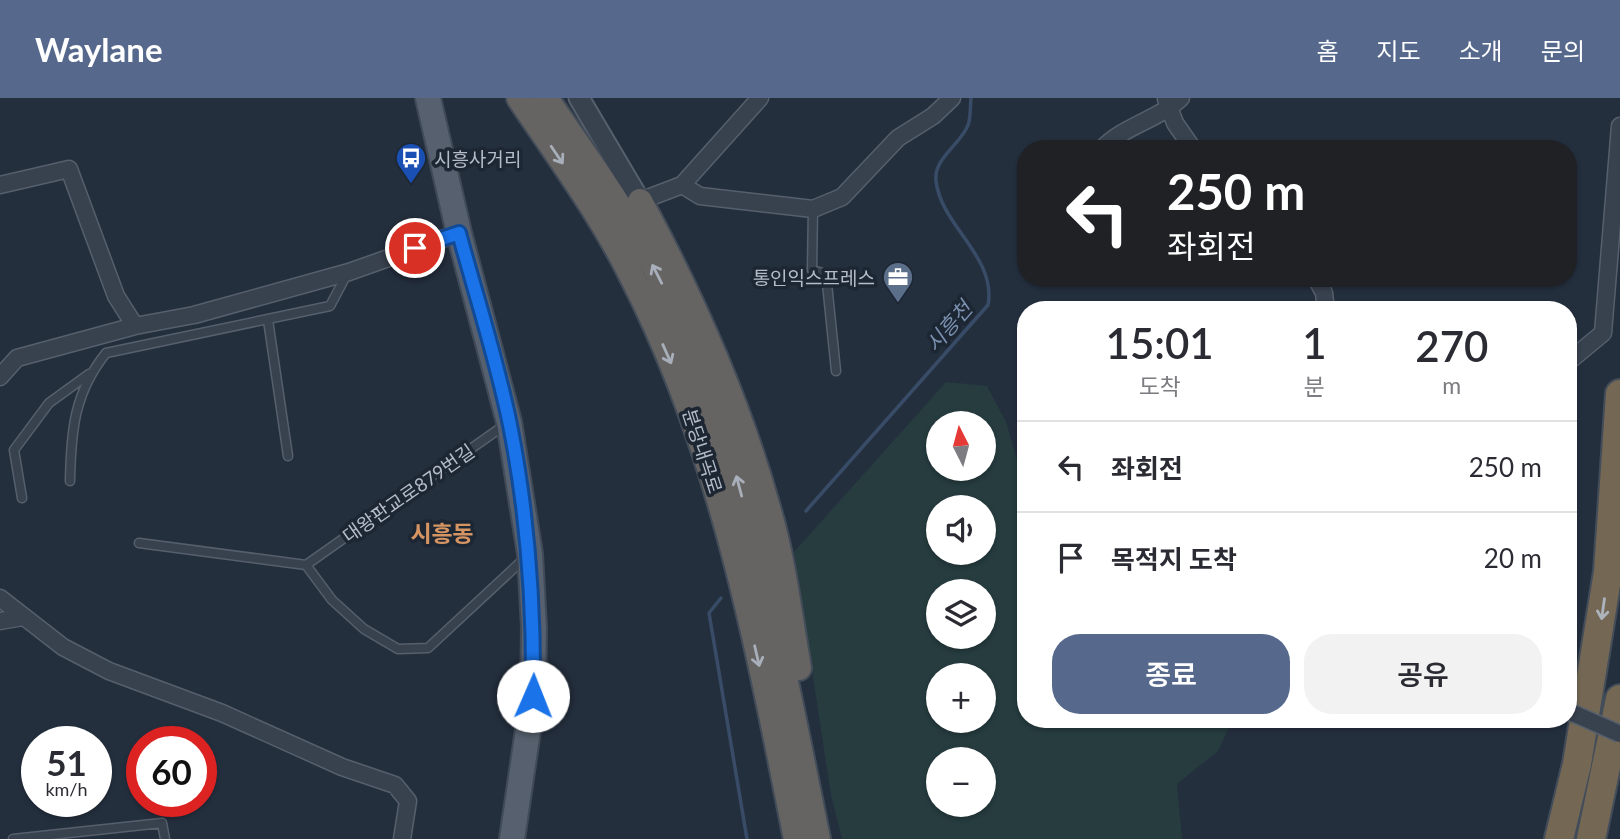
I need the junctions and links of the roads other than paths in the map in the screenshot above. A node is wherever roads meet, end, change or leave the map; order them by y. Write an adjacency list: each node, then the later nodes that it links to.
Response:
1 (428, 98): 15 (main road)
2 (519, 98): 42 (highway, 분당내곡로, one-way to 42)
3 (546, 98): 37 (highway, 분당내곡로, one-way to 3)
4 (579, 98): 13 (street)
5 (760, 98): 12 (street)
6 (952, 98): 14 (street)
7 (1172, 102): 9 (street); 10 (street)
8 (1620, 126): 19 (street)
9 (1110, 140)
10 (1189, 140)
11 (0, 185): 18 (street)
12 (682, 185): 13 (street); 14 (street)
13 (640, 201): 37 (highway)
14 (813, 209): 20 (lane)
15 (459, 233): 16 (street); 24 (main road)
16 (349, 272): 17 (lane); 18 (street)
17 (268, 320): 21 (lane); 25 (lane)
18 (135, 326): 22 (street)
19 (1577, 355)
20 (836, 371)
21 (89, 374): 26 (lane); 27 (lane)
22 (0, 377)
23 (1620, 394): 44 (highway, one-way to 44)
24 (509, 422): 29 (main road); 30 (lane, 대왕판교로879번길)
25 (288, 456)
26 (70, 481)
27 (22, 498)
28 (139, 543): 30 (lane)
29 (530, 554): 30 (lane); 41 (main road)
30 (306, 565)
31 (0, 598): 32 (street)
32 (23, 617): 33 (street); 40 (street)
33 (0, 621)
34 (1620, 699): 45 (highway)
35 (1577, 715): 36 (street, bridge)
36 (1620, 734)
37 (800, 751): 43 (highway, 분당내곡로)
38 (13, 839): 39 (lane)
39 (164, 839)
40 (402, 839)
41 (512, 839)
42 (796, 839)
43 (818, 839)
44 (1559, 839)
45 (1591, 839)

